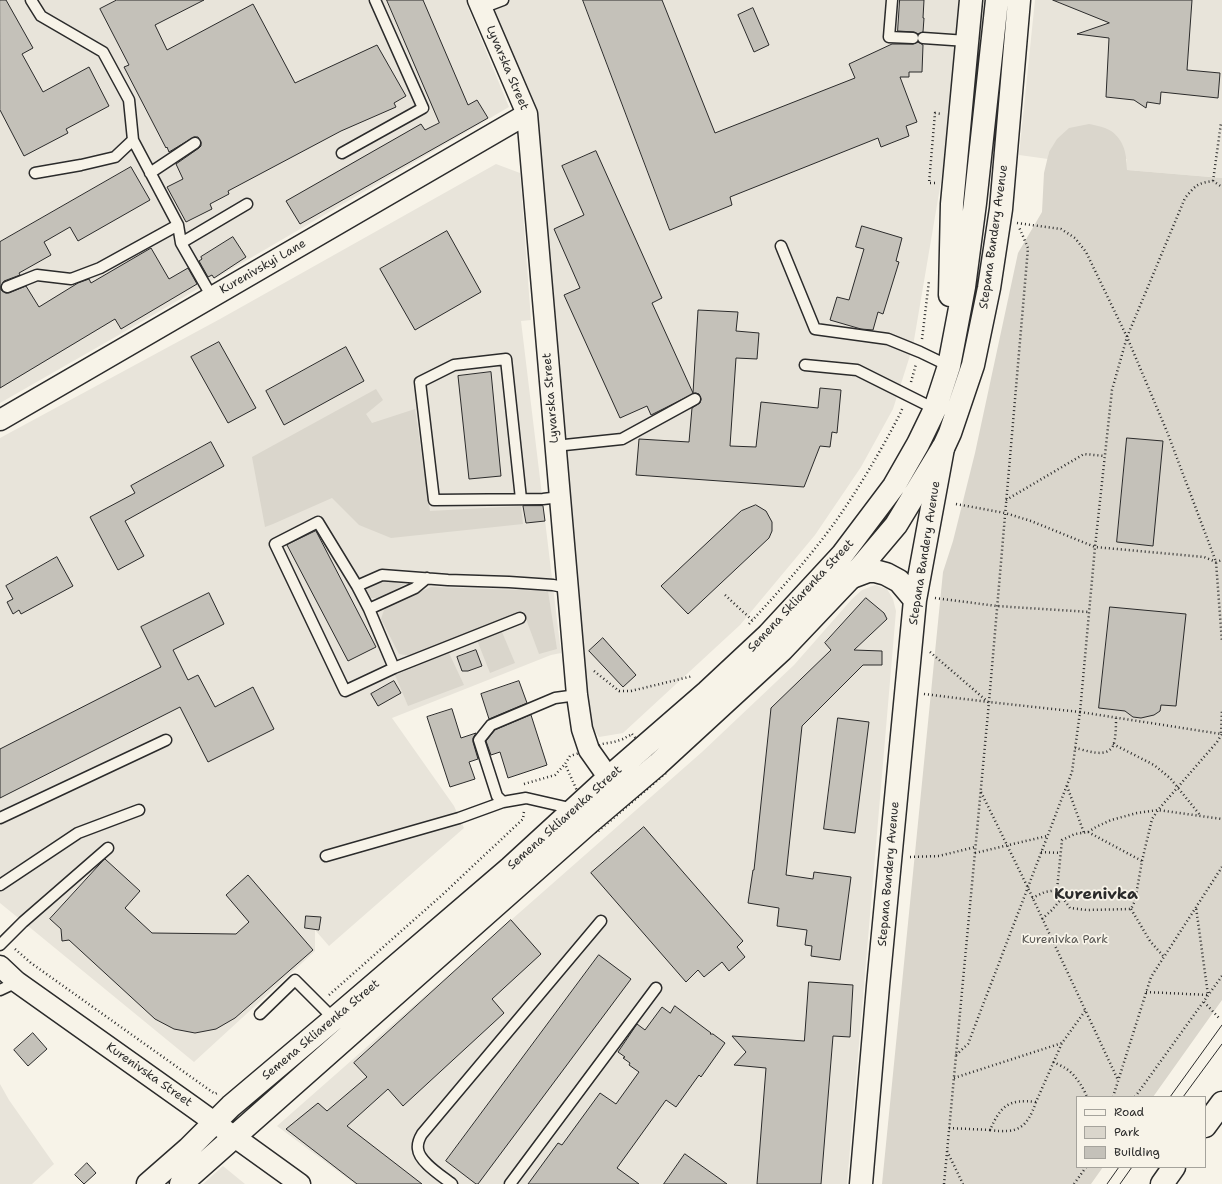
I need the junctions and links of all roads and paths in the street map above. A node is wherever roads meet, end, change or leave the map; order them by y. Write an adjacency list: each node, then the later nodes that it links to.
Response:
1 (31, 0): 15 (lane)
2 (375, 0): 17 (lane)
3 (503, 0): 8 (lane)
4 (892, 0): 9 (lane)
5 (971, 0): 11 (main road)
6 (997, 0): 33 (main road, Stepana Bandery Avenue)
7 (1019, 0): 39 (main road, Stepana Bandery Avenue)
8 (480, 4): 12 (street, Lyvarska Street)
9 (913, 38)
10 (923, 38): 11 (lane)
11 (967, 41): 33 (main road)
12 (527, 114): 29 (street, Kurenivskyi Lane); 38 (street, Lyvarska Street)
13 (942, 114): 21 (path)
14 (1221, 123): 20 (path)
15 (133, 140): 18 (lane); 19 (lane)
16 (195, 143): 18 (lane)
17 (342, 153)
18 (150, 173): 24 (lane)
19 (35, 174)
20 (1213, 181): 22 (path); 30 (path)
21 (942, 184)
22 (1222, 187)
23 (247, 204): 25 (lane)
24 (178, 225): 25 (lane); 28 (lane)
25 (181, 243): 29 (lane)
26 (781, 246): 31 (lane)
27 (930, 276): 31 (path)
28 (7, 287)
29 (212, 297): 37 (street, Kurenivskyi Lane)
30 (1126, 337): 40 (path); 43 (path); 48 (path)
31 (920, 352): 33 (lane); 34 (path)
32 (805, 365): 34 (lane)
33 (949, 366): 36 (main road, Stepana Bandery Avenue)
34 (907, 395): 36 (lane); 60 (path)
35 (695, 399): 38 (lane)
36 (935, 409): 84 (main road, Semena Skliarenka Street)
37 (0, 420)
38 (555, 446): 41 (street, Lyvarska Street)
39 (944, 446): 49 (main road, Semena Skliarenka Street); 54 (main road, Stepana Bandery Avenue)
40 (1105, 456): 43 (path); 46 (path)
41 (560, 497): 42 (lane); 52 (street, Lyvarska Street)
42 (521, 499): 42 (lane)
43 (1006, 500): 45 (path)
44 (956, 504): 45 (path)
45 (1005, 513): 46 (path); 55 (path)
46 (1095, 547): 48 (path); 58 (path)
47 (1222, 560): 48 (path)
48 (1216, 562): 56 (path)
49 (852, 577): 54 (main road); 88 (main road, Semena Skliarenka Street)
50 (427, 578): 51 (lane); 52 (lane); 57 (lane)
51 (357, 586): 57 (lane); 65 (lane)
52 (568, 588): 70 (street, Lyvarska Street)
53 (725, 595): 60 (path)
54 (924, 599): 55 (path); 107 (main road, Stepana Bandery Avenue)
55 (997, 606): 58 (path); 71 (path)
56 (1221, 608): 62 (path)
57 (369, 609): 65 (lane)
58 (1089, 612): 73 (path)
59 (520, 618): 65 (lane)
60 (752, 620): 61 (path)
61 (746, 627)
62 (1222, 642)
63 (928, 650): 71 (path)
64 (589, 667): 67 (path)
65 (394, 668)
66 (698, 672): 67 (path)
67 (693, 676): 68 (path)
68 (688, 682)
69 (924, 694): 71 (path)
70 (577, 695): 84 (street, Lyvarska Street); 90 (lane)
71 (988, 702): 73 (path); 87 (path)
72 (1222, 709): 77 (path)
73 (1080, 712): 74 (path); 82 (path)
74 (1116, 718): 77 (path); 81 (path)
75 (638, 729): 76 (path)
76 (632, 734)
77 (1221, 734): 86 (path)
78 (601, 736): 80 (path)
79 (166, 740): 95 (lane)
80 (602, 744)
81 (1114, 744): 82 (path); 86 (path)
82 (1075, 748): 85 (path)
83 (565, 764): 89 (path)
84 (608, 778): 88 (street, Lyvarska Street); 91 (main road, Semena Skliarenka Street)
85 (1067, 786): 98 (path); 99 (path)
86 (1177, 788): 93 (path); 94 (path)
87 (980, 791): 100 (path); 101 (path)
88 (621, 795): 146 (main road, Semena Skliarenka Street)
89 (526, 798): 90 (lane); 91 (lane); 128 (path)
90 (503, 802): 106 (lane)
91 (574, 809): 132 (main road, Semena Skliarenka Street)
92 (139, 810): 110 (lane)
93 (1158, 810): 94 (path); 97 (path); 108 (path)
94 (1201, 816): 96 (path)
95 (0, 818)
96 (1222, 818)
97 (1088, 832): 98 (path); 108 (path)
98 (1084, 833): 105 (path)
99 (1047, 836): 100 (path); 103 (path)
100 (1007, 846): 104 (path); 111 (path)
101 (976, 847): 104 (path); 107 (path)
102 (108, 848): 119 (lane)
103 (1041, 852): 105 (path); 111 (path)
104 (975, 853): 134 (path)
105 (1061, 853): 112 (path)
106 (326, 856)
107 (900, 861): 155 (main road, Stepana Bandery Avenue)
108 (1142, 861): 116 (path)
109 (1222, 867): 115 (path)
110 (0, 885)
111 (1028, 888): 113 (path); 134 (path)
112 (1057, 890): 113 (path); 114 (path)
113 (1032, 898): 117 (path)
114 (1062, 898): 116 (path); 117 (path)
115 (1196, 907): 120 (path); 126 (path)
116 (1131, 909): 120 (path)
117 (1042, 919): 129 (path)
118 (601, 921): 153 (lane)
119 (3, 942): 138 (path)
120 (1164, 957): 125 (path)
121 (0, 966): 123 (street, Kurenivska Street)
122 (1222, 976): 126 (path)
123 (9, 986): 143 (street, Kurenivska Street)
124 (656, 988): 154 (lane)
125 (1146, 992): 126 (path); 137 (path)
126 (1208, 995): 127 (path)
127 (1204, 1002): 131 (path); 141 (path)
128 (319, 1004): 130 (lane); 132 (lane)
129 (1085, 1011): 133 (path); 137 (path)
130 (260, 1014)
131 (1220, 1018)
132 (334, 1019): 143 (main road, Semena Skliarenka Street)
133 (1062, 1043): 135 (path); 136 (path)
134 (956, 1055): 136 (path)
135 (1053, 1062): 139 (path); 142 (path)
136 (954, 1078): 144 (path)
137 (1118, 1080): 140 (path)
138 (219, 1091)
139 (1086, 1096)
140 (1113, 1096)
141 (1136, 1096)
142 (1036, 1102): 145 (path); 145 (path)
143 (215, 1122): 146 (street, Kurenivska Street); 150 (main road, Semena Skliarenka Street)
144 (949, 1128): 145 (path); 147 (path)
145 (990, 1130)
146 (236, 1137): 151 (main road, Semena Skliarenka Street); 152 (street, Kurenivska Street)
147 (947, 1151): 156 (path); 157 (path)
148 (1085, 1168): 158 (path)
149 (1173, 1168): 159 (main road)
150 (148, 1184)
151 (182, 1184)
152 (300, 1184)
153 (452, 1184)
154 (510, 1184)
155 (861, 1184)
156 (944, 1184)
157 (963, 1184)
158 (1074, 1184)
159 (1162, 1184)

